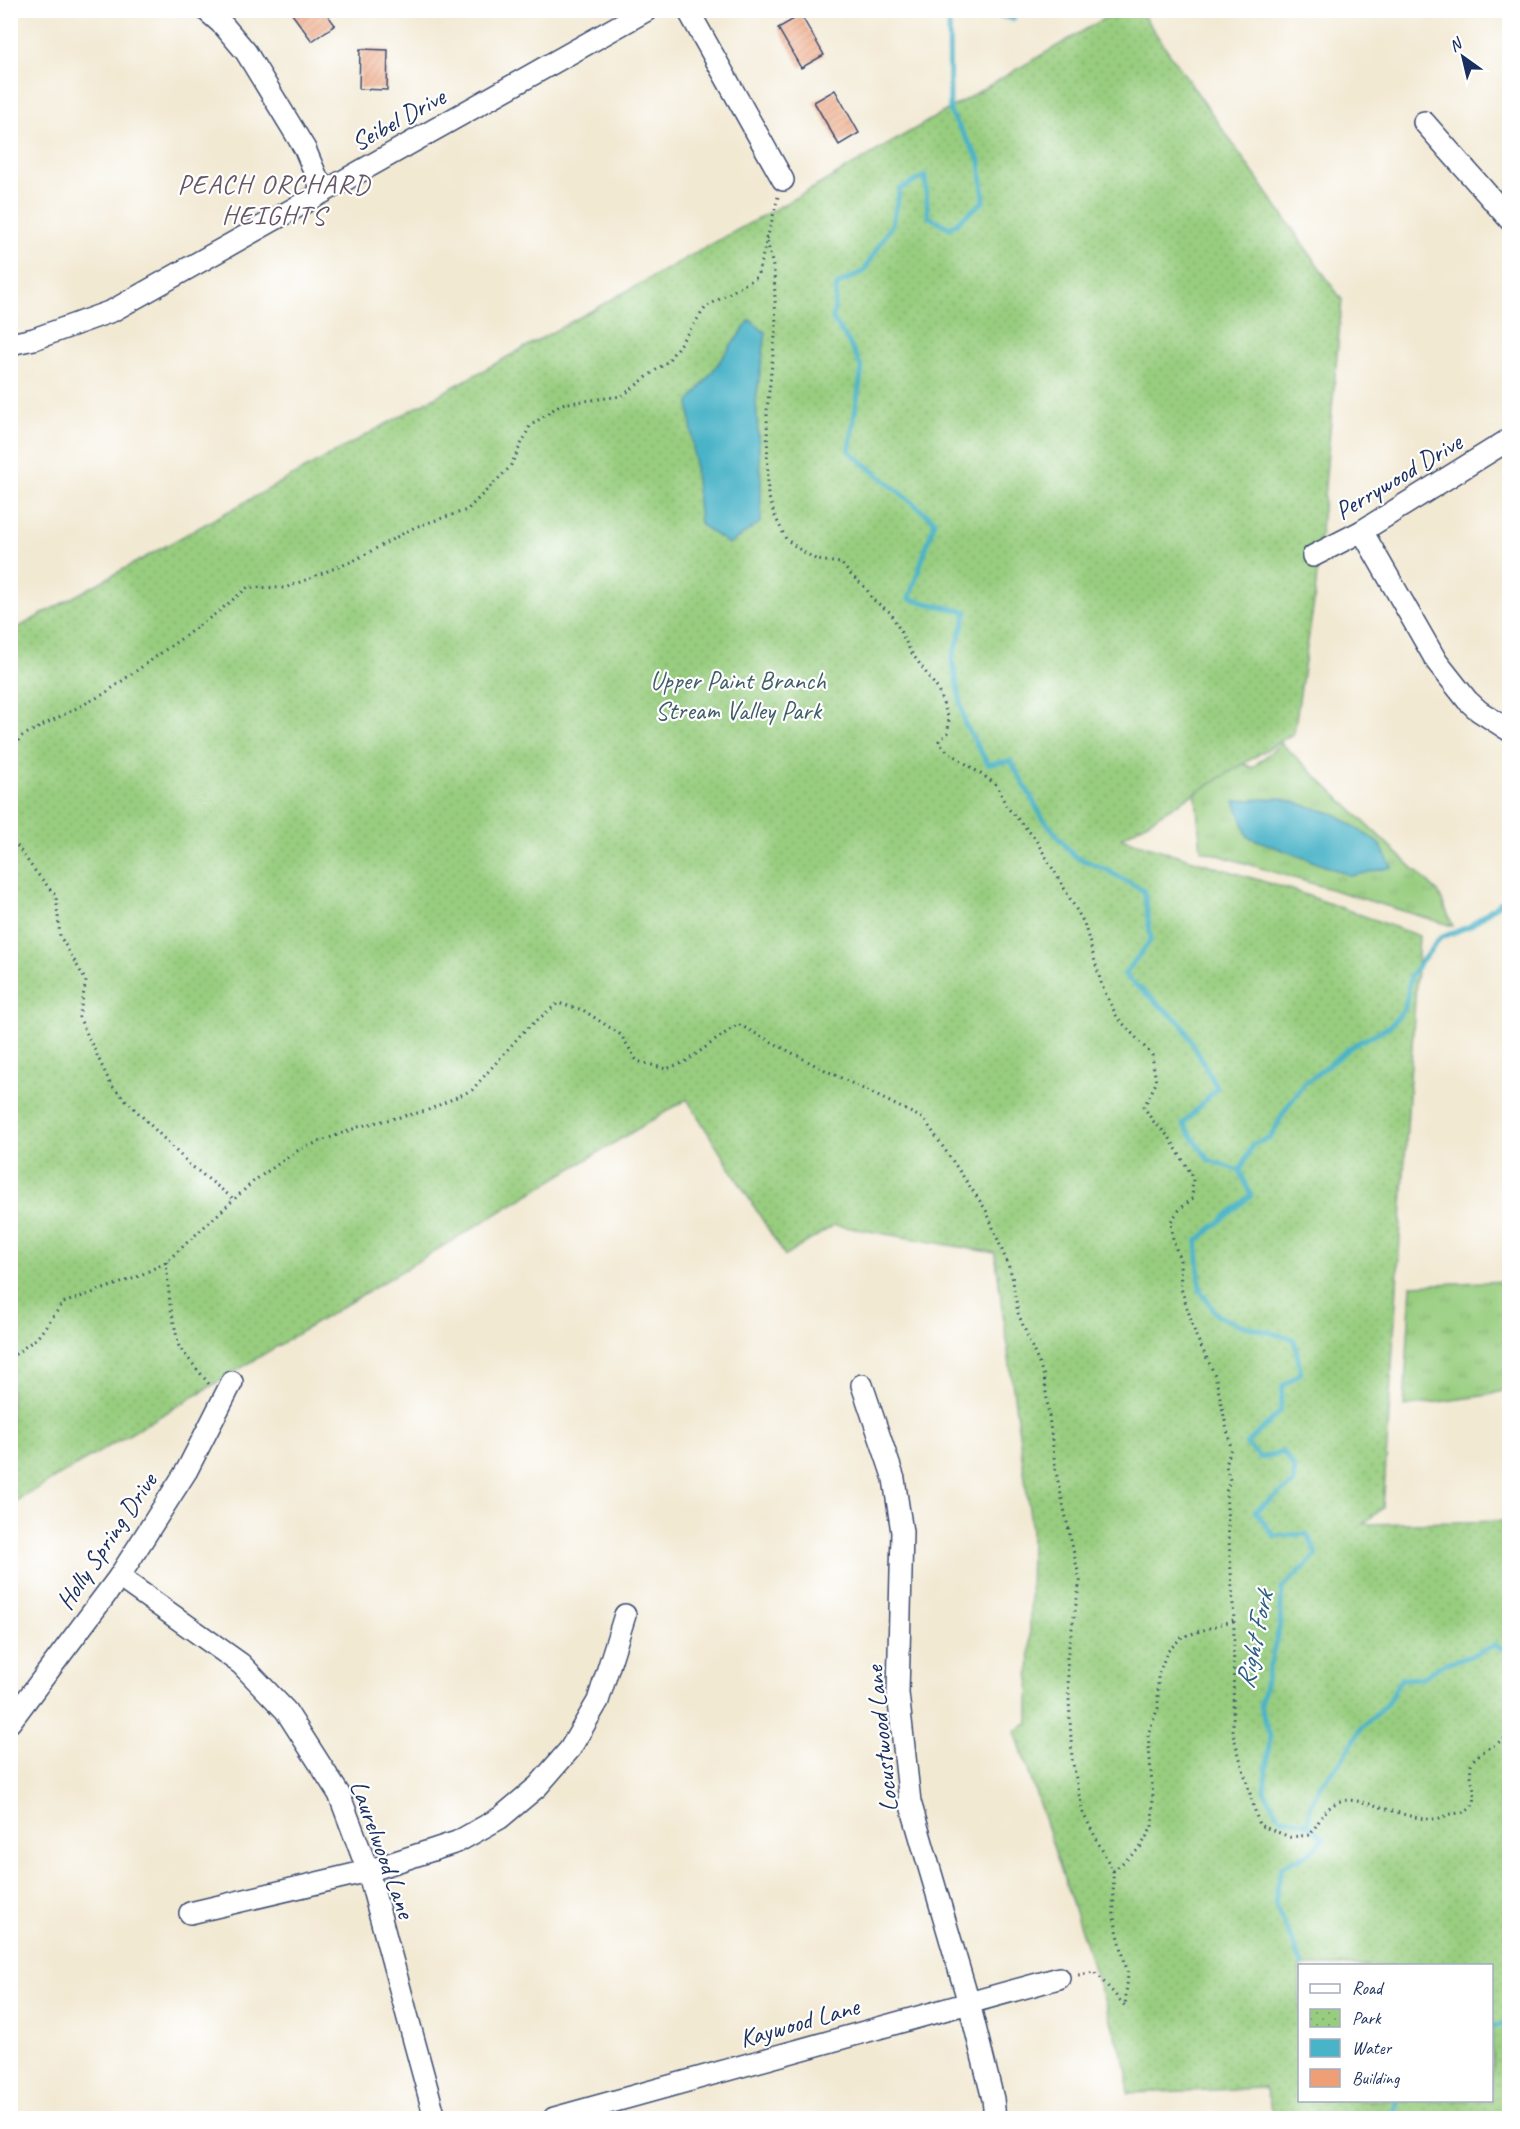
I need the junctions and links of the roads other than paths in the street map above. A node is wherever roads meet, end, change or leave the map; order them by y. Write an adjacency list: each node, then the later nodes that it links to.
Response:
1 (206, 10): 6 (street)
2 (647, 10): 6 (street, Seibel Drive)
3 (688, 10): 5 (street)
4 (1424, 122): 7 (street)
5 (783, 180)
6 (323, 192): 8 (street, Seibel Drive)
7 (1509, 220)
8 (10, 344)
9 (1509, 439): 10 (street, Perrywood Drive)
10 (1362, 531): 11 (street, Perrywood Drive); 12 (street)
11 (1313, 556)
12 (1509, 731)
13 (221, 1384): 15 (street, Holly Spring Drive)
14 (862, 1385): 21 (street, Locustwood Lane)
15 (119, 1577): 17 (street, Holly Spring Drive); 18 (street, Laurelwood Lane)
16 (625, 1615): 18 (street)
17 (10, 1722)
18 (368, 1871): 19 (street); 22 (street, Laurelwood Lane)
19 (190, 1913)
20 (1059, 1978): 21 (street, Kaywood Lane)
21 (969, 2003): 23 (street, Kaywood Lane); 24 (street, Locustwood Lane)
22 (435, 2118)
23 (554, 2118)
24 (995, 2118)

